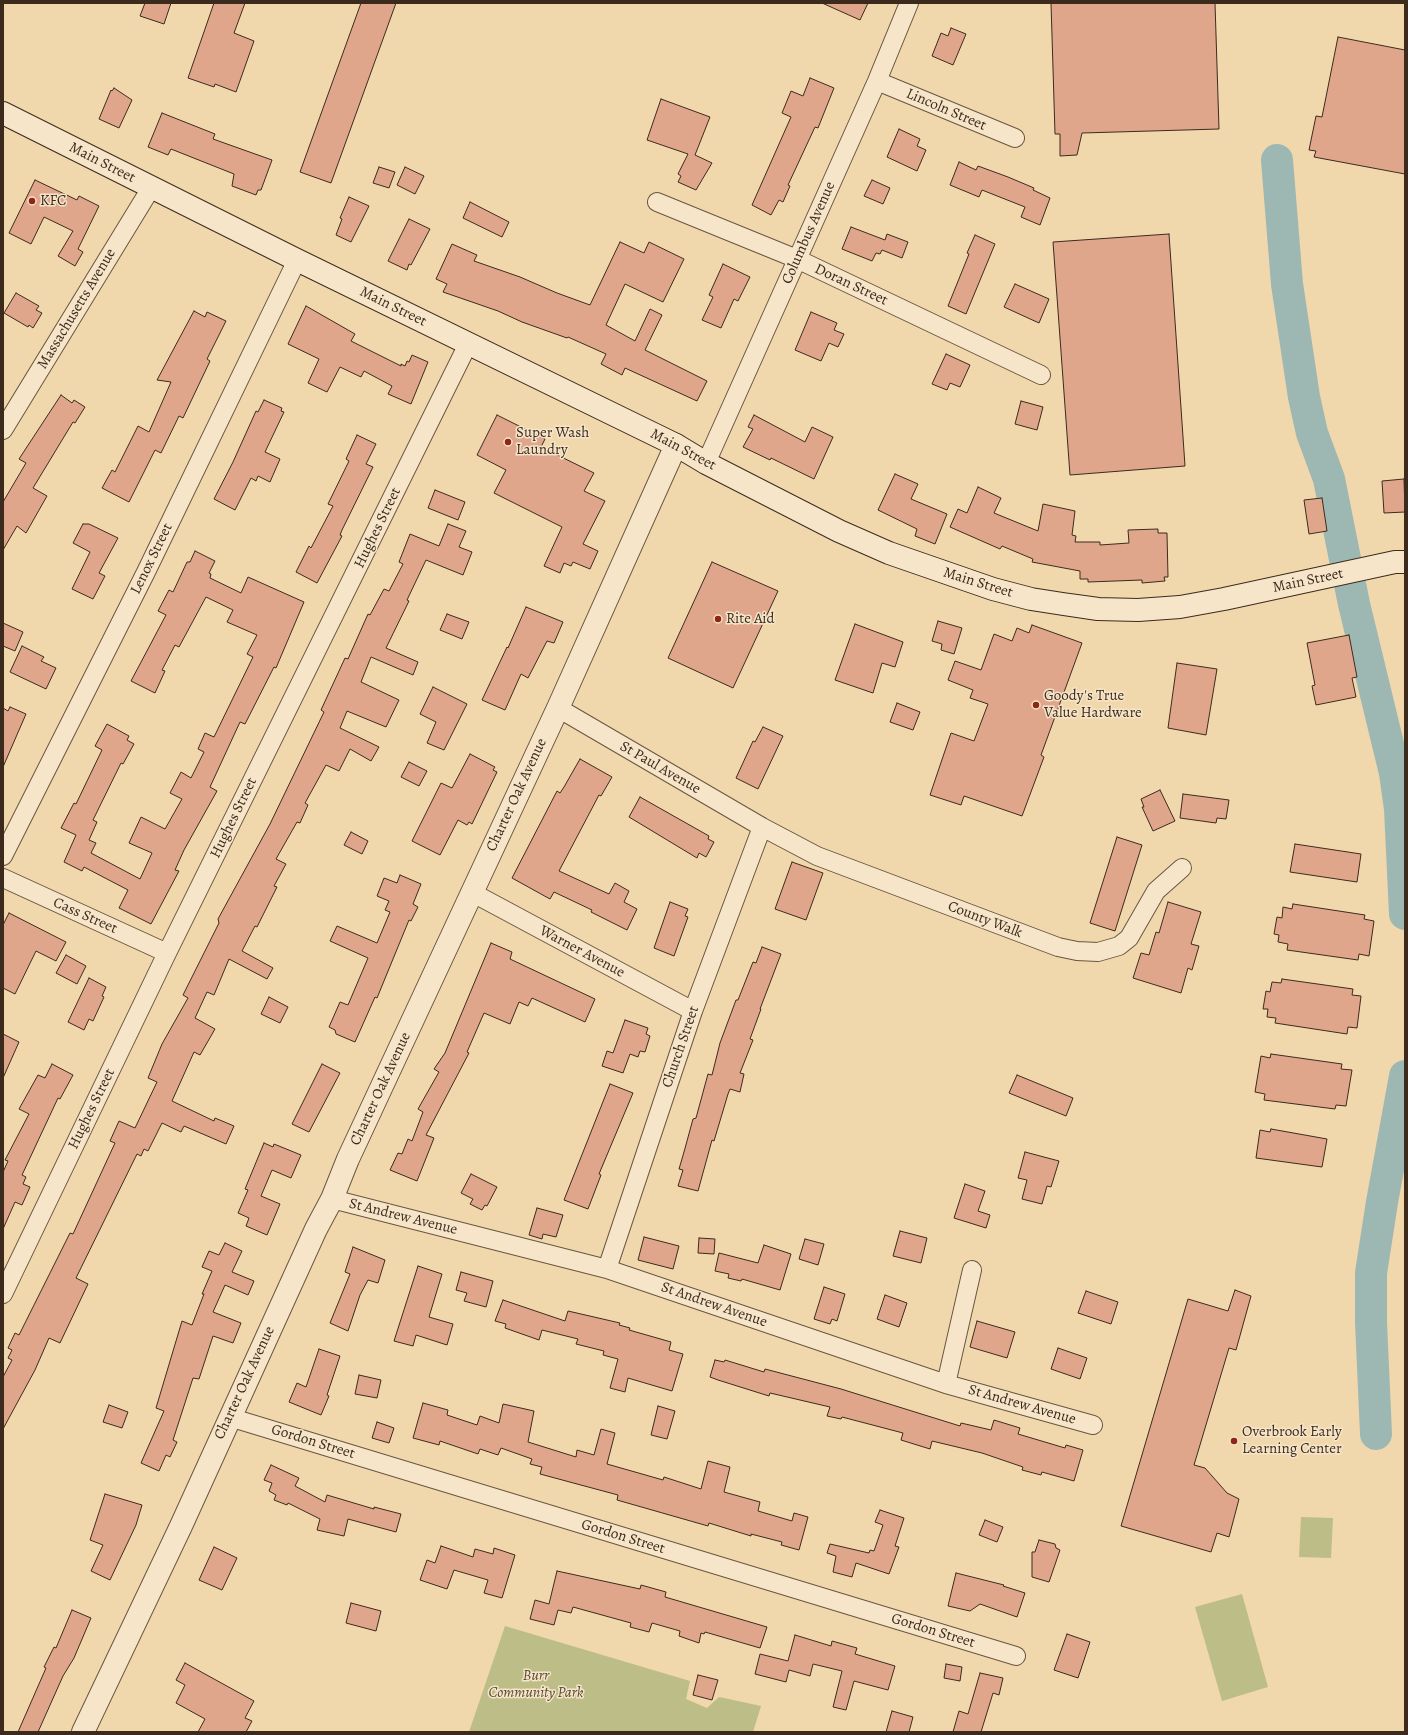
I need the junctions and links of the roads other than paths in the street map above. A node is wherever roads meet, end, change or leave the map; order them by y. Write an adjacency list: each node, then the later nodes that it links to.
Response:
1 (909, 3): 2 (street, Columbus Avenue)
2 (877, 81): 4 (street, Lincoln Street); 7 (street, Columbus Avenue)
3 (3, 113): 5 (main road, Main Street)
4 (1015, 138)
5 (151, 188): 8 (main road, Main Street); 11 (street, Massachusetts Avenue)
6 (658, 202): 7 (street, Doran Street)
7 (797, 259): 10 (street, Doran Street); 13 (street, Columbus Avenue)
8 (297, 260): 9 (main road, Main Street); 17 (street, Lenox Street)
9 (468, 344): 12 (main road, Main Street); 21 (street, Hughes Street)
10 (1041, 375)
11 (3, 430)
12 (676, 445): 13 (main road, Main Street); 15 (main road, Charter Oak Avenue)
13 (706, 463): 14 (main road, Main Street)
14 (1405, 562)
15 (558, 708): 16 (street, St Paul Avenue); 20 (main road, Charter Oak Avenue)
16 (762, 827): 18 (street, County Walk); 22 (street, Church Street)
17 (3, 856)
18 (1182, 868)
19 (3, 878): 21 (street, Cass Street)
20 (471, 892): 22 (street, Warner Avenue); 23 (main road, Charter Oak Avenue)
21 (167, 953): 26 (street, Hughes Street)
22 (693, 1011): 24 (street, Church Street)
23 (332, 1199): 24 (street, St Andrew Avenue); 28 (main road, Charter Oak Avenue)
24 (607, 1269): 27 (street, St Andrew Avenue)
25 (972, 1270): 27 (street)
26 (3, 1294)
27 (946, 1384): 29 (street, St Andrew Avenue)
28 (229, 1417): 30 (street, Gordon Street); 31 (main road, Charter Oak Avenue)
29 (1093, 1425)
30 (1016, 1656)
31 (83, 1732)

